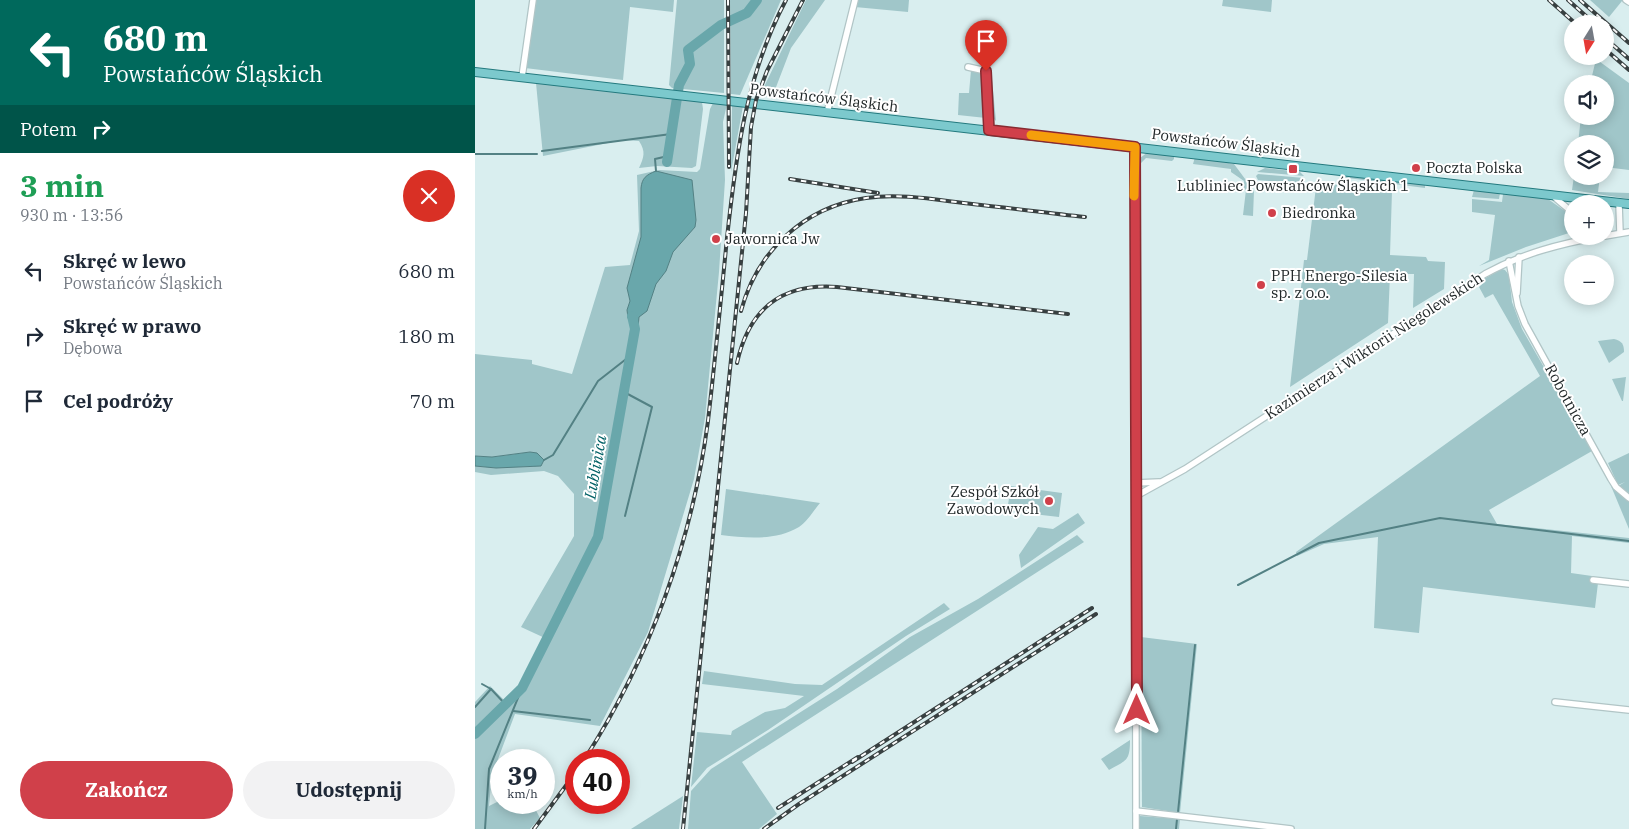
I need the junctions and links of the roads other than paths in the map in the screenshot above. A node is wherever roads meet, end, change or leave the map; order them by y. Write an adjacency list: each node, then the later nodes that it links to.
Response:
1 (533, 0): 5 (street)
2 (855, 0): 6 (street)
3 (968, 67): 7 (street)
4 (475, 72): 5 (main road, Powstańców Śląskich)
5 (522, 77): 6 (main road, Powstańców Śląskich)
6 (827, 113): 7 (main road, Powstańców Śląskich)
7 (989, 130): 8 (main road, Powstańców Śląskich)
8 (1135, 147): 9 (main road, Powstańców Śląskich); 21 (street)
9 (1552, 195): 10 (main road, Powstańców Śląskich); 12 (street)
10 (1619, 204): 11 (main road, Powstańców Śląskich); 14 (street)
11 (1629, 204)
12 (1564, 205)
13 (1629, 232): 14 (street, Kazimierza i Wiktorii Niegolewskich)
14 (1620, 233): 15 (street, Kazimierza i Wiktorii Niegolewskich)
15 (1614, 234)
16 (1564, 243): 17 (street, Kazimierza i Wiktorii Niegolewskich)
17 (1519, 257): 18 (street, Kazimierza i Wiktorii Niegolewskich); 19 (street, Robotnicza)
18 (1509, 261): 19 (street, Robotnicza); 20 (street, Kazimierza i Wiktorii Niegolewskich)
19 (1517, 298): 23 (street, Robotnicza)
20 (1166, 480): 21 (street); 22 (street, Kazimierza i Wiktorii Niegolewskich)
21 (1136, 483): 22 (street)
22 (1136, 496): 28 (street)
23 (1629, 498)
24 (1593, 580): 25 (street)
25 (1629, 584)
26 (1555, 702): 27 (street)
27 (1629, 710)
28 (1136, 811): 29 (street); 30 (street)
29 (1135, 829)
30 (1291, 829)

